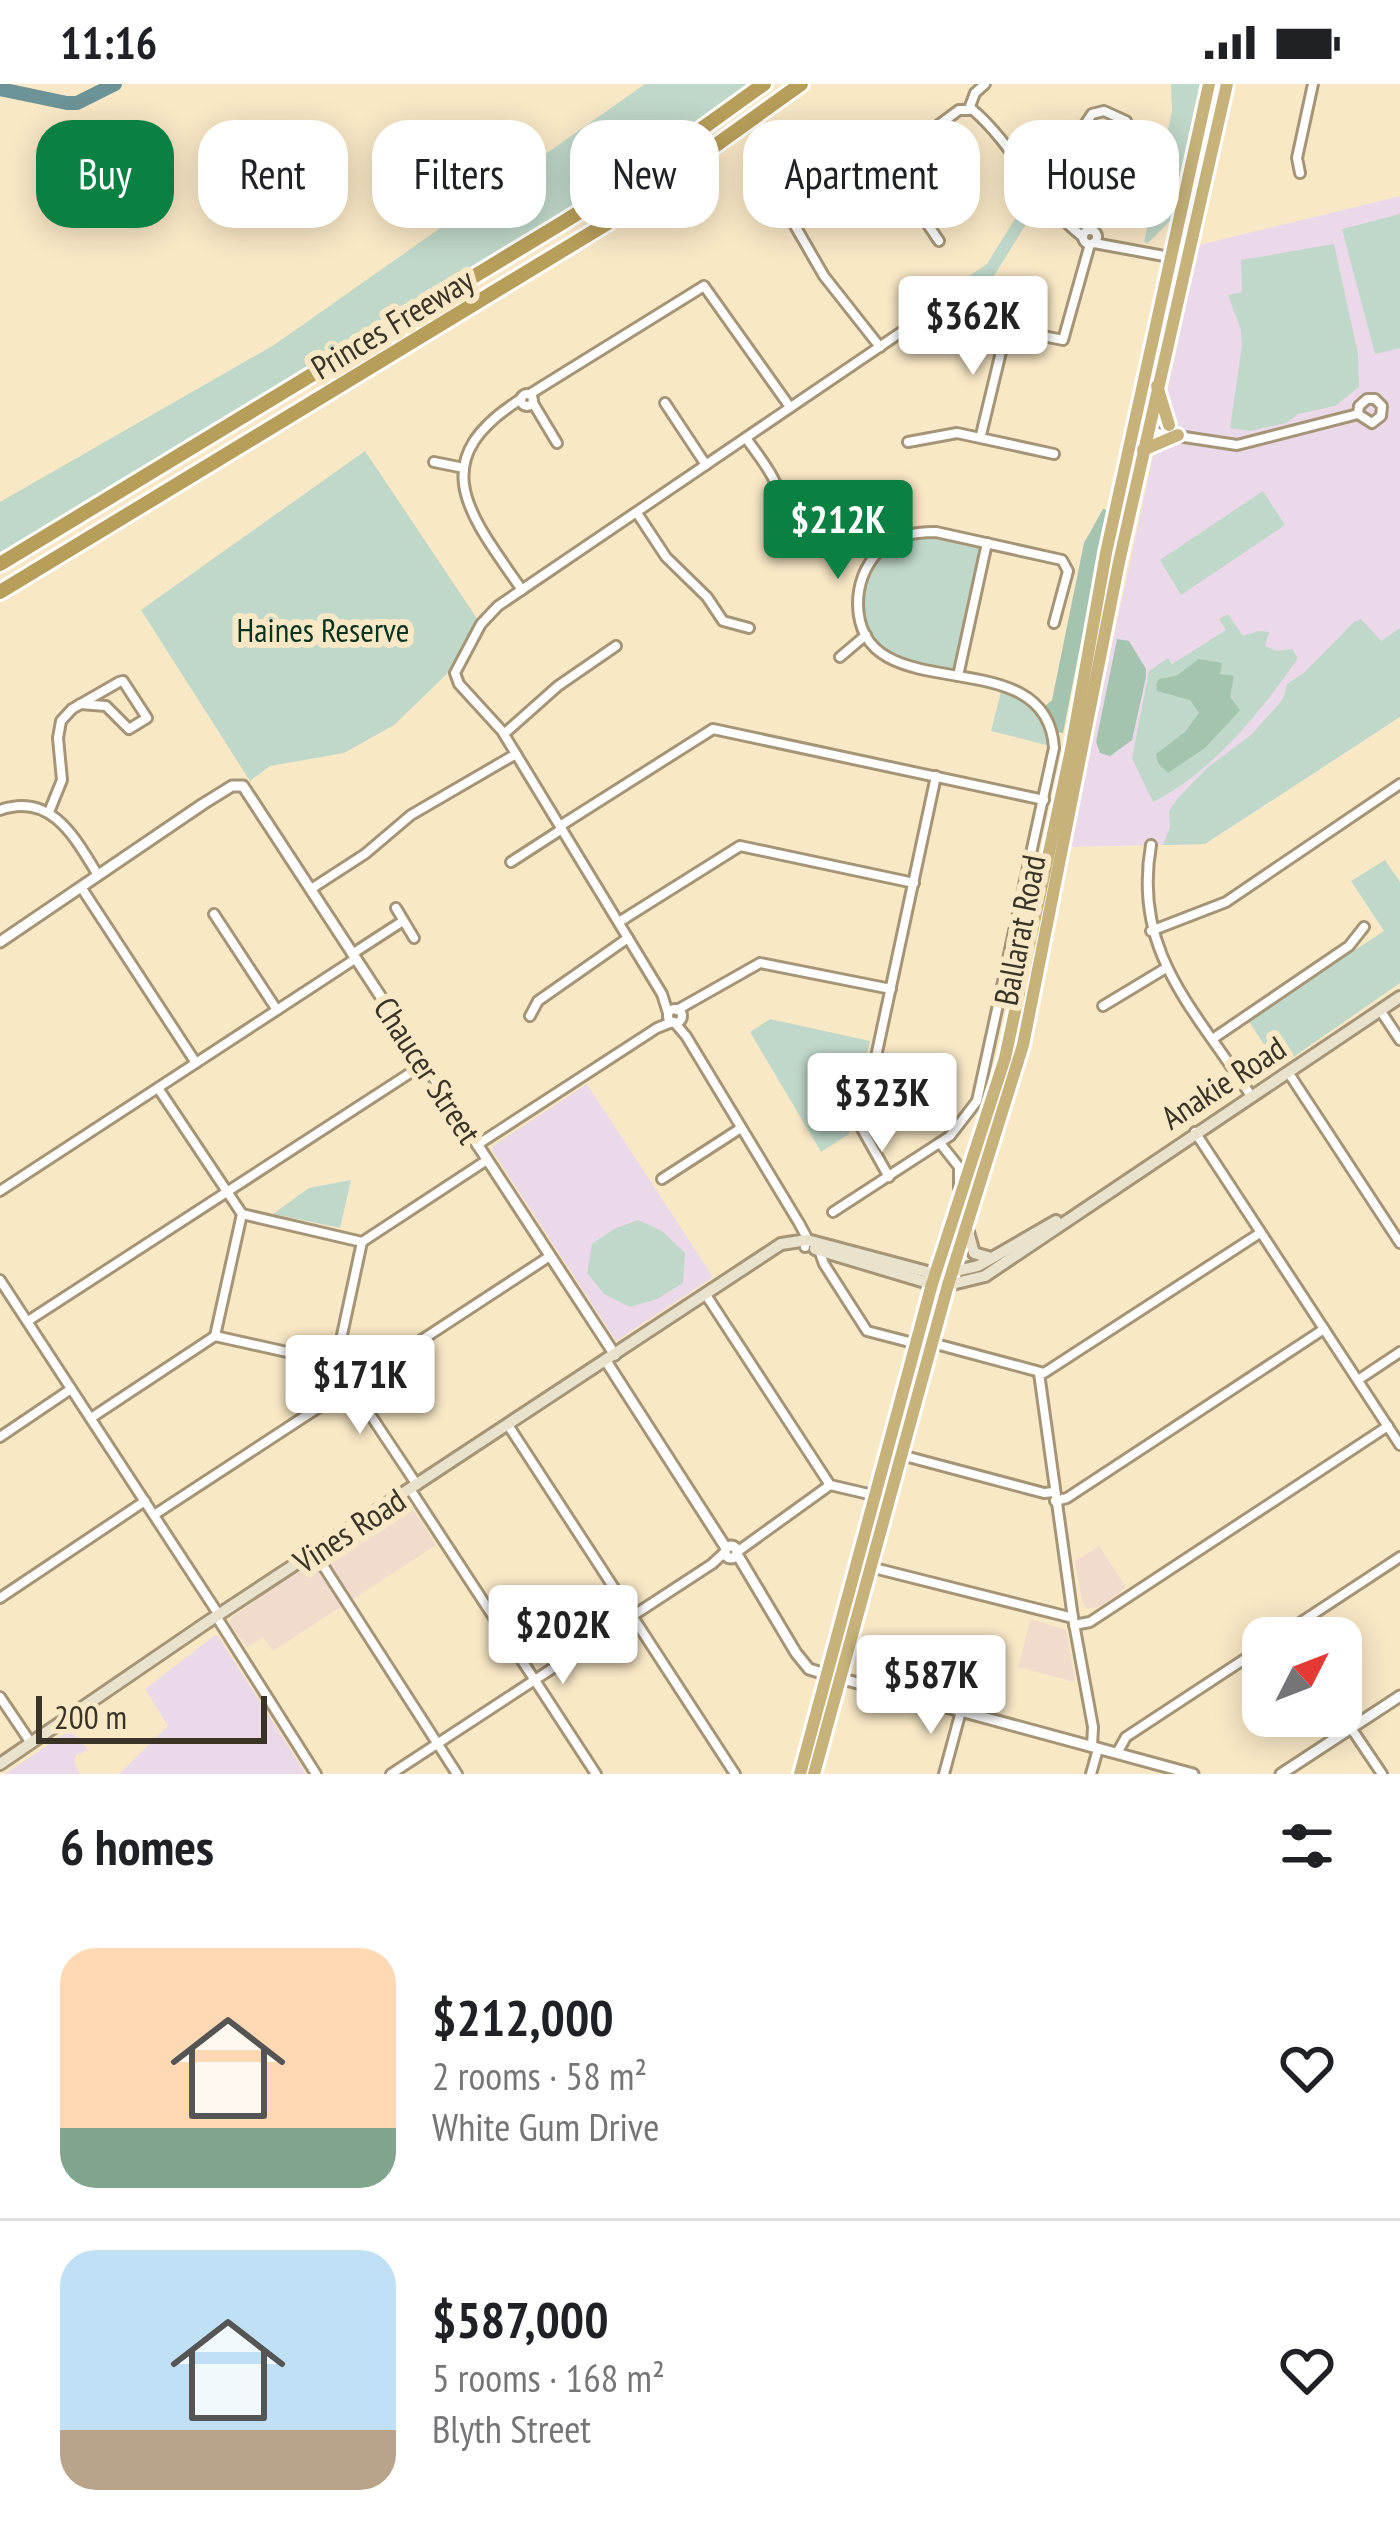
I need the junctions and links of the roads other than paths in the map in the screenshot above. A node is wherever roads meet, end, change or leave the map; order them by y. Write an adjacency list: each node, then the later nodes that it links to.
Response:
1 (764, 84): 46 (highway, Princes Freeway)
2 (801, 84): 48 (highway, Princes Freeway)
3 (985, 84): 7 (street)
4 (1209, 84): 18 (highway, Ballarat Road)
5 (1227, 84): 19 (highway, Ballarat Road)
6 (1313, 86): 12 (street)
7 (969, 109): 8 (street); 11 (street)
8 (945, 120)
9 (1087, 120): 10 (street)
10 (1124, 120)
11 (1004, 145)
12 (1300, 173)
13 (796, 228): 21 (street)
14 (930, 228): 17 (street)
15 (1072, 228): 16 (street)
16 (1089, 238): 18 (street); 20 (street)
17 (939, 241)
18 (1170, 257): 19 (street); 27 (highway, Ballarat Road)
19 (1185, 260): 22 (highway, Ballarat Road)
20 (1006, 331): 21 (street); 30 (street)
21 (880, 347): 25 (street)
22 (1157, 385): 28 (highway, Ballarat Road); 29 (highway)
23 (528, 401): 25 (street); 33 (street); 38 (street)
24 (665, 403): 37 (street)
25 (790, 407): 31 (street)
26 (1358, 414): 29 (street)
27 (1134, 422): 28 (street); 104 (highway, Ballarat Road)
28 (1149, 425): 29 (street); 34 (highway, Ballarat Road)
29 (1178, 432): 34 (highway)
30 (981, 435): 32 (street); 35 (street)
31 (746, 438): 37 (street); 43 (street)
32 (908, 442)
33 (557, 443)
34 (1143, 450): 108 (highway, Ballarat Road)
35 (1054, 454)
36 (434, 462): 38 (street)
37 (706, 465): 40 (street)
38 (464, 467): 47 (street)
39 (873, 502): 41 (street)
40 (636, 512): 47 (street); 50 (street)
41 (866, 512): 42 (street); 44 (street)
42 (855, 515)
43 (776, 526)
44 (888, 543): 45 (street); 51 (street)
45 (987, 543): 49 (street); 54 (street)
46 (0, 564)
47 (521, 590): 56 (street)
48 (0, 592)
49 (1054, 623)
50 (749, 628)
51 (866, 635): 53 (street); 54 (street)
52 (616, 646): 56 (street)
53 (840, 657)
54 (958, 676): 60 (street, Ballarat Road)
55 (80, 704): 55 (street); 62 (street)
56 (504, 734): 57 (street)
57 (516, 754): 63 (street); 69 (street)
58 (936, 776): 60 (street); 63 (street); 67 (street)
59 (1400, 784): 75 (street)
60 (1044, 800): 97 (street, Ballarat Road)
61 (0, 810): 62 (street)
62 (50, 812): 66 (street)
63 (561, 827): 65 (street); 73 (street)
64 (1151, 845): 75 (street)
65 (511, 862)
66 (98, 875): 68 (street); 69 (street, Chaucer Street)
67 (914, 883): 73 (street); 81 (street)
68 (81, 887): 78 (street); 90 (street)
69 (311, 889): 79 (street, Chaucer Street)
70 (396, 908): 72 (street)
71 (214, 914): 84 (street)
72 (403, 921): 76 (street); 79 (street)
73 (620, 922): 77 (street)
74 (1364, 927): 88 (street)
75 (1151, 932): 80 (street)
76 (414, 938)
77 (628, 938): 86 (street); 87 (street)
78 (0, 942)
79 (354, 957): 84 (street); 91 (street, Chaucer Street)
80 (1166, 968): 83 (street); 88 (street)
81 (891, 989): 87 (street); 100 (street)
82 (1400, 997): 85 (main road, Anakie Road)
83 (1103, 1006)
84 (277, 1010): 90 (street)
85 (1380, 1010): 89 (street); 92 (main road, Anakie Road)
86 (530, 1016)
87 (675, 1016): 95 (street); 98 (street)
88 (1214, 1039): 94 (street)
89 (1400, 1040)
90 (196, 1063): 93 (street)
91 (424, 1064): 98 (street, Chaucer Street); 103 (street)
92 (1288, 1072): 94 (main road, Anakie Road); 112 (street)
93 (158, 1088): 102 (street); 103 (street)
94 (1252, 1096): 96 (main road, Anakie Road)
95 (741, 1128): 101 (street); 111 (street)
96 (1195, 1132): 106 (main road, Anakie Road); 109 (street)
97 (940, 1143): 100 (street); 104 (street)
98 (477, 1145): 99 (street, Chaucer Street)
99 (487, 1160): 110 (street); 114 (street, Chaucer Street)
100 (889, 1177): 105 (street)
101 (662, 1179)
102 (0, 1191)
103 (226, 1191): 107 (street); 120 (street)
104 (961, 1195): 116 (highway, Ballarat Road)
105 (833, 1212)
106 (1075, 1212): 115 (main road, Anakie Road); 117 (main road, Anakie Road)
107 (242, 1214): 110 (street); 122 (street)
108 (968, 1223): 115 (main road); 117 (highway, Ballarat Road)
109 (1260, 1233): 121 (street); 128 (street)
110 (362, 1242): 127 (street)
111 (803, 1243): 113 (main road, Anakie Road); 116 (main road, Anakie Road); 119 (main road, Vines Road)
112 (1400, 1243)
113 (819, 1250): 116 (main road, Anakie Road); 124 (street)
114 (550, 1256): 126 (street, Chaucer Street); 130 (street)
115 (993, 1257): 117 (main road, Anakie Road)
116 (934, 1279): 117 (highway, Anakie Road); 124 (highway, Ballarat Road)
117 (950, 1279): 123 (highway, Ballarat Road)
118 (0, 1280): 120 (street)
119 (706, 1295): 126 (main road, Vines Road); 138 (street)
120 (28, 1322): 131 (street)
121 (1324, 1329): 129 (street); 141 (street)
122 (215, 1336): 127 (street); 132 (street)
123 (932, 1343): 128 (street); 137 (highway, Ballarat Road)
124 (916, 1344): 140 (highway, Ballarat Road)
125 (1400, 1352): 129 (street)
126 (611, 1358): 133 (main road, Vines Road); 144 (street, Chaucer Street)
127 (336, 1363): 130 (street)
128 (1039, 1373): 141 (street)
129 (1358, 1380): 134 (street)
130 (352, 1386): 139 (street); 143 (street)
131 (71, 1389): 132 (street); 135 (street)
132 (91, 1418): 142 (street)
133 (508, 1425): 139 (main road, Vines Road); 150 (street)
134 (1388, 1426): 136 (street); 152 (street)
135 (0, 1437)
136 (1400, 1445)
137 (901, 1455): 141 (street); 147 (highway, Ballarat Road)
138 (830, 1485): 140 (street); 144 (street)
139 (414, 1487): 145 (main road, Vines Road); 155 (street)
140 (873, 1495): 154 (highway, Ballarat Road)
141 (1054, 1497): 152 (street)
142 (145, 1501): 143 (street); 148 (street)
143 (154, 1515): 149 (street)
144 (731, 1552): 150 (street); 154 (street, Chaucer Street)
145 (314, 1553): 149 (main road, Vines Road); 163 (street)
146 (1400, 1557): 151 (street)
147 (868, 1567): 152 (street); 154 (highway, Ballarat Road)
148 (0, 1598)
149 (217, 1616): 162 (main road, Vines Road); 167 (street)
150 (632, 1616): 155 (street); 171 (street)
151 (1308, 1617)
152 (1074, 1621): 164 (street)
153 (1242, 1661): 165 (street)
154 (832, 1676): 158 (street); 172 (highway, Ballarat Road); 173 (highway, Ballarat Road)
155 (534, 1680): 163 (street); 170 (street)
156 (1400, 1696): 159 (street)
157 (0, 1697): 162 (street)
158 (961, 1711): 164 (street); 174 (street)
159 (1362, 1721)
160 (1337, 1737): 177 (street)
161 (1357, 1737): 178 (street)
162 (31, 1743): 166 (main road, Vines Road)
163 (437, 1744): 168 (street); 169 (street)
164 (1095, 1748): 165 (street); 175 (street)
165 (1117, 1753): 176 (street)
166 (0, 1764)
167 (316, 1774)
168 (391, 1774)
169 (457, 1774)
170 (596, 1774)
171 (735, 1774)
172 (800, 1774)
173 (814, 1774)
174 (944, 1774)
175 (1091, 1774)
176 (1193, 1774)
177 (1281, 1774)
178 (1382, 1774)

